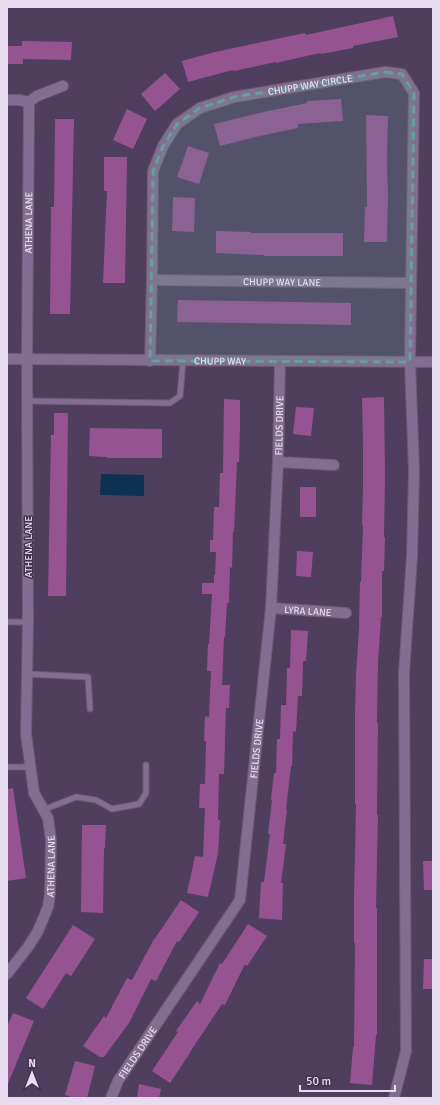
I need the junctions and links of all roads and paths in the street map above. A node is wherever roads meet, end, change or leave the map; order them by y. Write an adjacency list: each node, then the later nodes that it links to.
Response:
1 (63, 86): 3 (street)
2 (7, 100): 3 (street)
3 (29, 102): 7 (street, ATHENA LANE)
4 (152, 280): 5 (street, CHUPP WAY LANE); 5 (street, CHUPP WAY CIRCLE); 8 (street, CHUPP WAY CIRCLE)
5 (411, 283): 11 (street, CHUPP WAY CIRCLE)
6 (7, 359): 7 (street, CHUPP WAY)
7 (26, 360): 8 (street, CHUPP WAY); 13 (street, ATHENA LANE)
8 (150, 361): 9 (street, CHUPP WAY)
9 (183, 361): 10 (street, CHUPP WAY); 13 (lane)
10 (280, 361): 11 (street, CHUPP WAY); 14 (street, FIELDS DRIVE)
11 (410, 362): 12 (street, CHUPP WAY); 28 (street)
12 (433, 362)
13 (27, 401): 19 (street, ATHENA LANE)
14 (278, 462): 15 (street); 16 (street, FIELDS DRIVE)
15 (334, 465)
16 (271, 608): 17 (street, LYRA LANE); 27 (street, FIELDS DRIVE)
17 (346, 613)
18 (7, 622): 19 (lane)
19 (28, 622): 20 (street, ATHENA LANE)
20 (27, 674): 21 (lane); 24 (street, ATHENA LANE)
21 (90, 709)
22 (146, 765): 25 (lane)
23 (7, 767): 24 (lane)
24 (30, 767): 25 (street, ATHENA LANE)
25 (43, 810): 26 (street, ATHENA LANE)
26 (7, 974)
27 (111, 1098)
28 (394, 1098)

